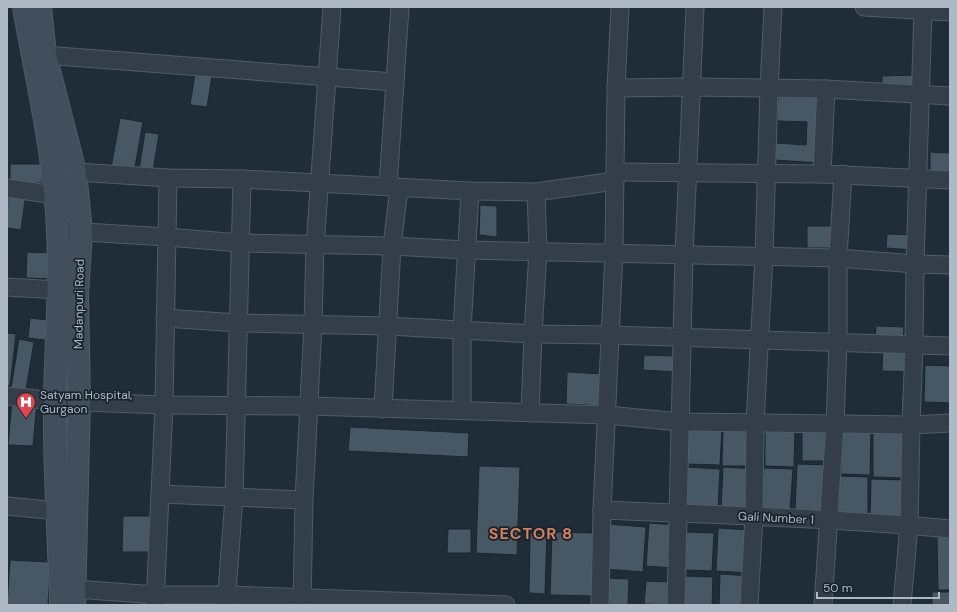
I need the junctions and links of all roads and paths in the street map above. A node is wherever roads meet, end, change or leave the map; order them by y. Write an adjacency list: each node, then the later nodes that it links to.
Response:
1 (24, 7): 12 (street, Madanpuri Road)
2 (40, 7): 12 (street, Madanpuri Road)
3 (332, 7): 13 (street)
4 (400, 7): 14 (street)
5 (620, 7): 16 (street)
6 (695, 7): 15 (street)
7 (772, 7): 17 (street)
8 (864, 7): 9 (street)
9 (891, 7): 10 (street)
10 (924, 10): 11 (street); 19 (street)
11 (950, 12)
12 (39, 56): 13 (street); 21 (street, Madanpuri Road); 22 (street, Madanpuri Road)
13 (327, 77): 14 (street); 32 (street)
14 (394, 82): 33 (street)
15 (692, 87): 16 (street); 17 (street); 23 (street)
16 (616, 88): 27 (street)
17 (768, 88): 18 (street); 24 (street)
18 (826, 89): 19 (street); 25 (street)
19 (921, 95): 20 (street); 29 (street)
20 (950, 96)
21 (53, 170): 22 (street); 37 (street, Madanpuri Road)
22 (75, 172): 28 (street); 39 (street, Madanpuri Road)
23 (688, 173): 24 (street); 27 (street); 47 (street)
24 (766, 173): 25 (street); 48 (street)
25 (822, 174): 26 (street)
26 (843, 174): 29 (street); 49 (street)
27 (615, 177): 36 (street); 46 (street)
28 (168, 178): 30 (street); 40 (street)
29 (918, 178): 31 (street); 50 (street)
30 (242, 179): 32 (street); 41 (street)
31 (950, 180)
32 (319, 184): 33 (street); 42 (street)
33 (394, 187): 35 (street); 43 (street)
34 (7, 188): 37 (street)
35 (470, 191): 36 (street); 44 (street)
36 (536, 192): 45 (street)
37 (55, 195): 38 (street, Madanpuri Road)
38 (58, 231): 39 (street); 53 (street, Madanpuri Road)
39 (81, 232): 40 (street); 68 (street, Madanpuri Road)
40 (167, 237): 41 (street); 54 (street)
41 (240, 243): 42 (street); 55 (street)
42 (315, 246): 43 (street); 56 (street)
43 (392, 246): 44 (street); 57 (street)
44 (466, 250): 45 (street); 58 (street)
45 (538, 251): 46 (street); 59 (street)
46 (614, 252): 47 (street); 60 (street)
47 (684, 254): 48 (street); 61 (street)
48 (764, 256): 49 (street); 62 (street)
49 (838, 258): 50 (street); 63 (street)
50 (916, 264): 51 (street); 64 (street)
51 (950, 265)
52 (7, 287): 53 (street)
53 (58, 290): 67 (street, Madanpuri Road)
54 (165, 318): 55 (street); 69 (street)
55 (238, 323): 56 (street); 70 (street)
56 (313, 324): 57 (street); 71 (street)
57 (388, 326): 58 (street); 72 (street)
58 (462, 330): 59 (street); 73 (street)
59 (533, 334): 60 (street); 74 (street)
60 (610, 335): 61 (street); 75 (street)
61 (682, 338): 62 (street); 76 (street)
62 (759, 340): 63 (street); 77 (street)
63 (838, 342): 64 (street); 79 (street)
64 (914, 345): 65 (street); 80 (street)
65 (950, 346)
66 (7, 396): 67 (street)
67 (55, 401): 68 (street); 86 (street, Madanpuri Road)
68 (78, 401): 69 (street); 92 (street, Madanpuri Road)
69 (164, 405): 70 (street); 81 (street)
70 (236, 405): 71 (street); 82 (street)
71 (308, 406): 72 (street); 83 (street)
72 (383, 409): 73 (street)
73 (462, 410): 74 (street)
74 (530, 413): 75 (street)
75 (607, 415): 76 (street); 85 (street)
76 (680, 422): 77 (street); 87 (street)
77 (755, 423): 79 (street); 88 (street)
78 (950, 423): 80 (street)
79 (835, 424): 80 (street); 89 (street)
80 (911, 425): 90 (street)
81 (160, 494): 82 (street); 93 (street)
82 (234, 498): 83 (street); 94 (street)
83 (304, 500): 95 (street)
84 (7, 506): 86 (street)
85 (602, 510): 87 (street, Gali Number 1); 99 (street)
86 (57, 511): 92 (street, Madanpuri Road)
87 (677, 514): 88 (street, Gali Number 1); 100 (street)
88 (754, 516): 89 (street, Gali Number 1); 101 (street)
89 (829, 521): 90 (street, Gali Number 1); 102 (street)
90 (909, 525): 91 (street, Gali Number 1); 103 (street)
91 (950, 529)
92 (68, 596): 93 (street)
93 (156, 600): 94 (street)
94 (227, 600): 95 (street)
95 (302, 602): 96 (street)
96 (376, 603): 97 (street)
97 (450, 604): 98 (street)
98 (506, 605)
99 (600, 605)
100 (676, 605)
101 (750, 605)
102 (823, 605)
103 (902, 605)

